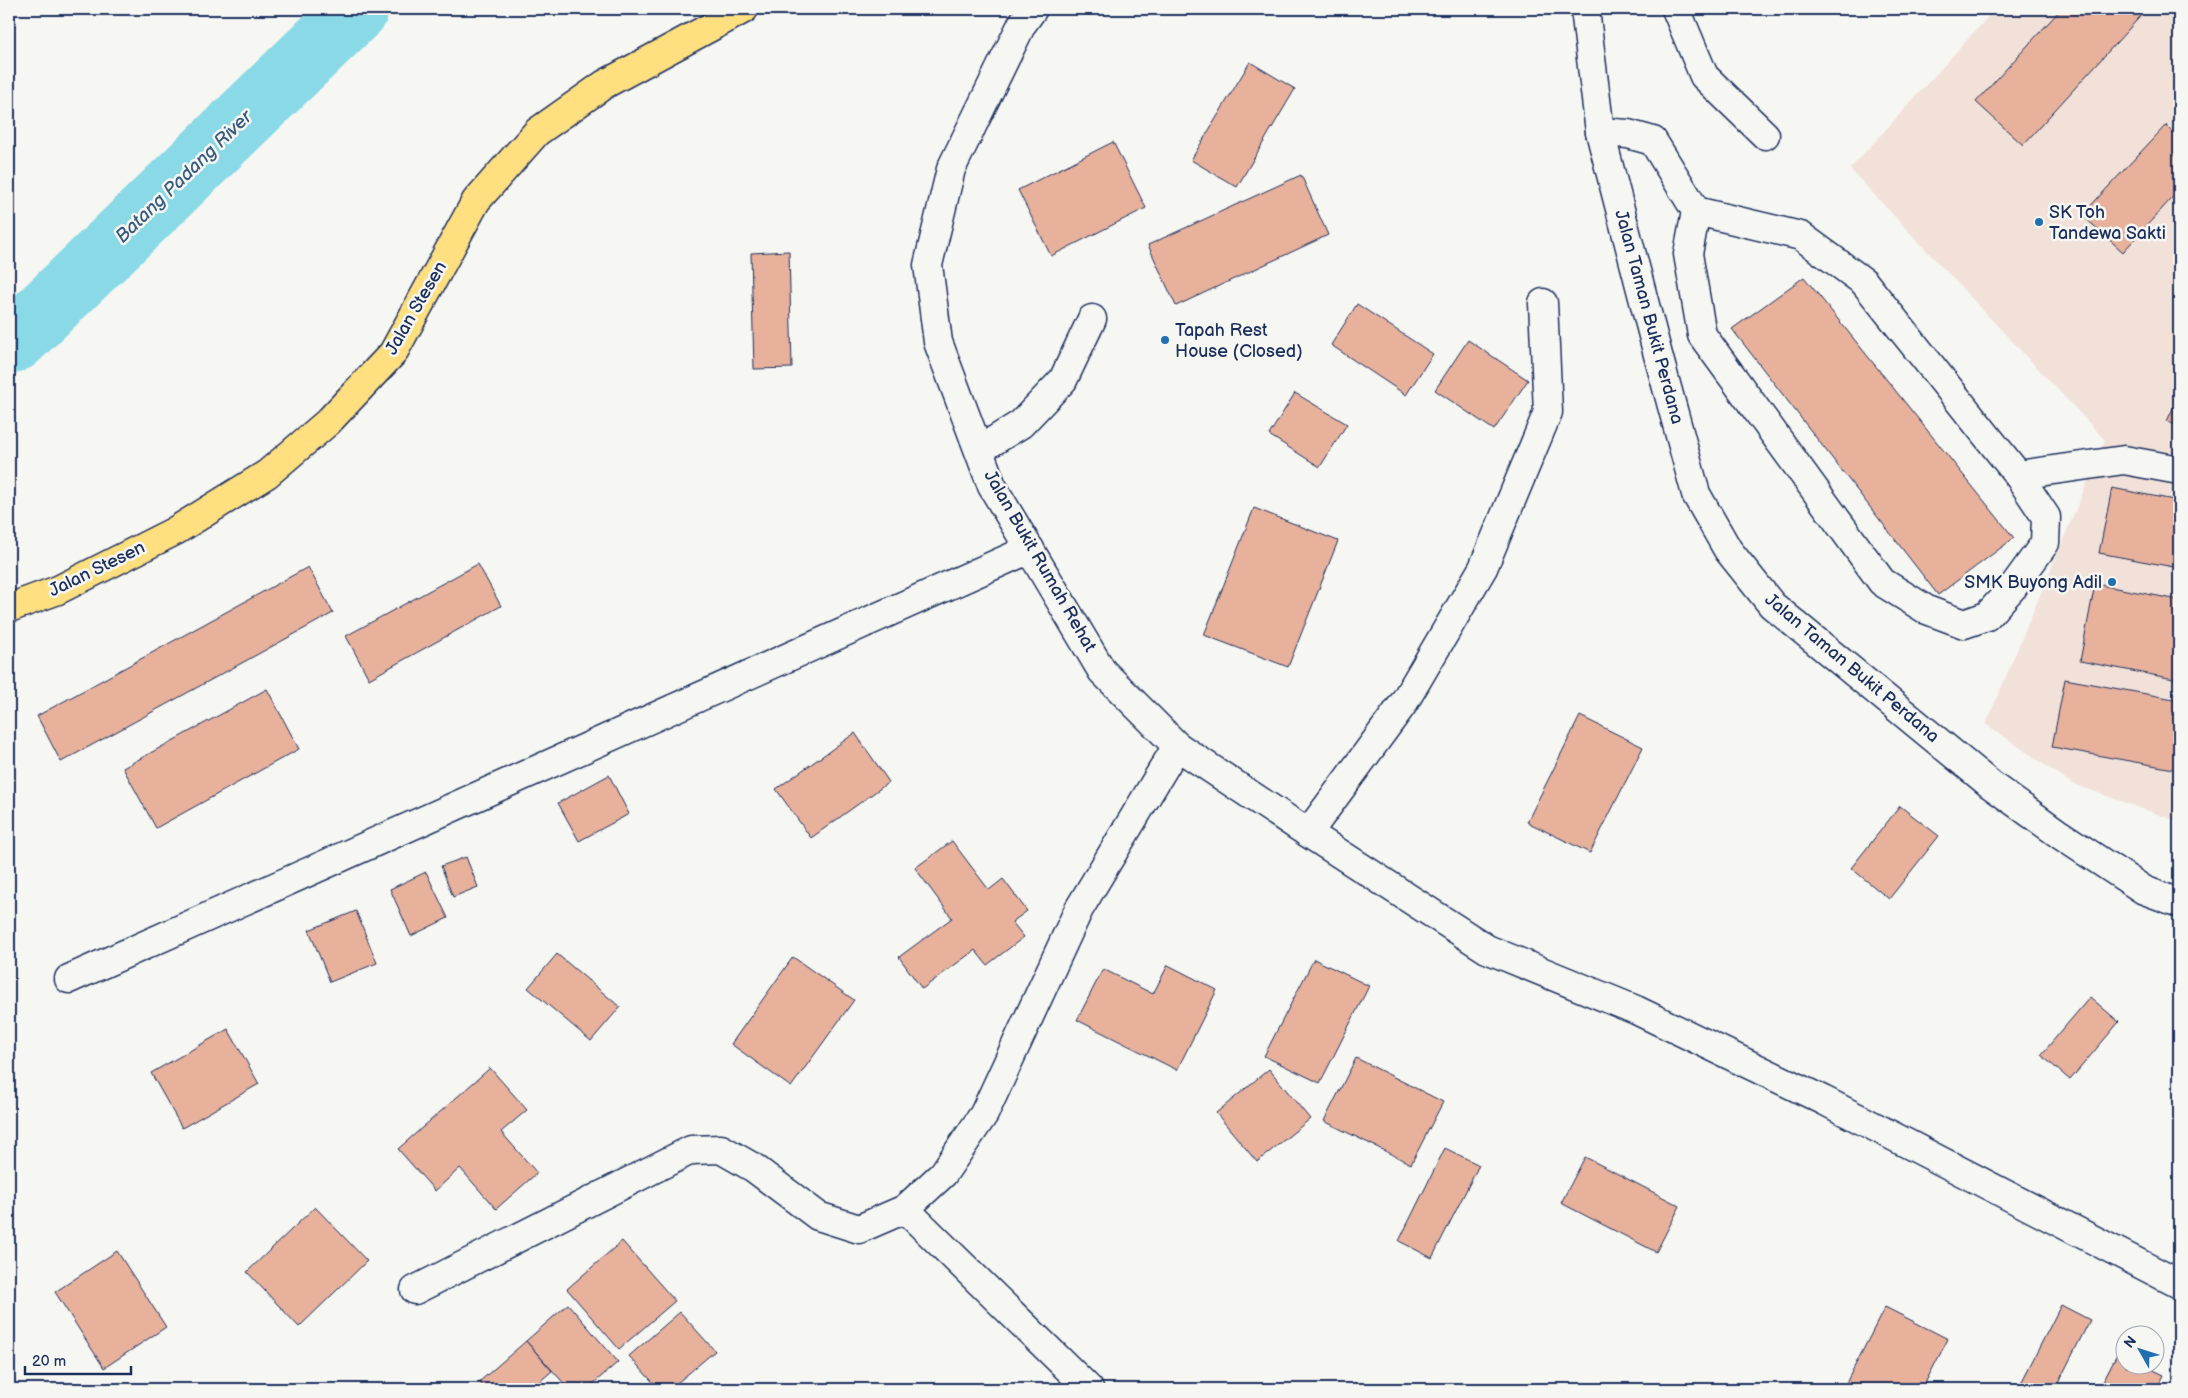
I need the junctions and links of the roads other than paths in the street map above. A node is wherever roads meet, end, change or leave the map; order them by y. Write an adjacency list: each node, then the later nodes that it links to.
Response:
1 (744, 9): 14 (main road, Jalan Stesen)
2 (1033, 9): 10 (street, Jalan Bukit Rumah Rehat)
3 (1585, 9): 5 (street, Jalan Taman Bukit Perdana)
4 (1676, 9): 6 (street)
5 (1600, 132): 7 (street); 17 (street, Jalan Taman Bukit Perdana)
6 (1766, 135)
7 (1696, 211): 12 (street); 12 (street)
8 (1543, 303): 16 (street)
9 (1092, 319): 10 (street)
10 (979, 450): 13 (street, Jalan Bukit Rumah Rehat)
11 (2179, 470): 12 (street)
12 (2018, 475)
13 (1030, 549): 15 (street, Jalan Bukit Rumah Rehat); 18 (street)
14 (9, 608)
15 (1177, 746): 16 (street, Jalan Bukit Rumah Rehat); 19 (street)
16 (1308, 834): 20 (street, Jalan Bukit Rumah Rehat)
17 (2179, 903)
18 (70, 979)
19 (905, 1209): 21 (street); 22 (street)
20 (2179, 1284)
21 (415, 1290)
22 (1089, 1389)

